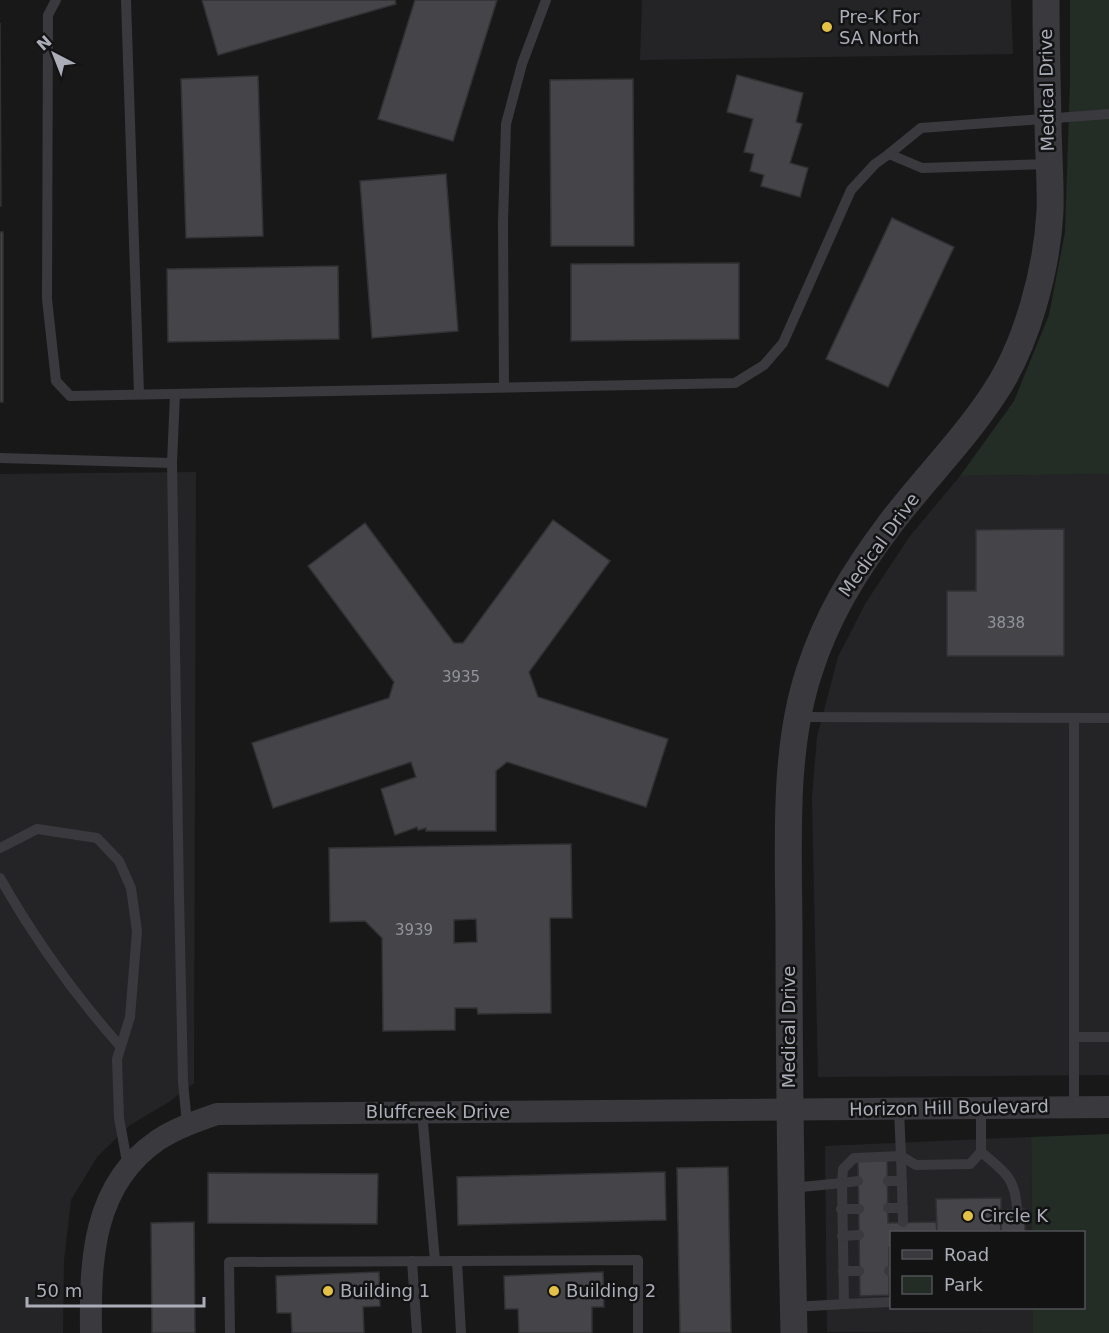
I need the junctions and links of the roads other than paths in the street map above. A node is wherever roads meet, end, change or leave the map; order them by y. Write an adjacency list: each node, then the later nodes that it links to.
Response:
1 (56, 0): 10 (lane)
2 (126, 0): 10 (lane)
3 (546, 0): 9 (lane)
4 (1046, 0): 6 (street, Medical Drive)
5 (1109, 114): 6 (lane)
6 (1048, 118): 7 (lane); 8 (street, Medical Drive)
7 (890, 154): 8 (lane); 9 (lane)
8 (1049, 165): 14 (street, Medical Drive)
9 (504, 387): 11 (lane)
10 (139, 394): 11 (lane)
11 (175, 394): 13 (lane)
12 (0, 458): 13 (lane)
13 (172, 463): 28 (lane)
14 (798, 717): 15 (lane); 26 (street, Medical Drive)
15 (1074, 718): 16 (lane); 19 (lane)
16 (1109, 718)
17 (0, 848): 21 (lane)
18 (0, 878): 21 (lane)
19 (1074, 1037): 20 (lane); 22 (lane)
20 (1109, 1037)
21 (120, 1046): 31 (lane)
22 (1074, 1107): 23 (street, Horizon Hill Boulevard); 24 (street, Horizon Hill Boulevard)
23 (1109, 1107)
24 (981, 1108): 25 (street, Horizon Hill Boulevard); 29 (lane)
25 (899, 1109): 26 (street, Horizon Hill Boulevard); 30 (lane)
26 (789, 1110): 27 (street, Bluffcreek Drive); 36 (street, Medical Drive)
27 (422, 1112): 28 (street, Bluffcreek Drive); 46 (lane)
28 (187, 1124): 31 (street, Bluffcreek Drive)
29 (981, 1152): 30 (lane); 41 (lane)
30 (901, 1156): 33 (lane); 35 (lane)
31 (129, 1168): 53 (street, Bluffcreek Drive)
32 (888, 1181): 33 (lane)
33 (902, 1181): 38 (lane)
34 (858, 1182): 35 (lane)
35 (842, 1183): 36 (lane); 39 (lane)
36 (791, 1188): 52 (street, Medical Drive)
37 (888, 1208): 38 (lane)
38 (903, 1208): 42 (lane)
39 (842, 1209): 40 (lane); 44 (lane)
40 (859, 1209)
41 (1017, 1209)
42 (903, 1222)
43 (859, 1235): 44 (lane)
44 (842, 1236): 48 (lane)
45 (412, 1261): 46 (lane); 54 (lane); 55 (lane)
46 (435, 1261): 47 (lane)
47 (457, 1261): 56 (lane); 57 (lane)
48 (843, 1271): 49 (lane); 51 (lane)
49 (859, 1271)
50 (890, 1302): 51 (lane)
51 (844, 1304): 52 (lane)
52 (793, 1320)
53 (91, 1333)
54 (230, 1333)
55 (417, 1333)
56 (461, 1333)
57 (638, 1333)

